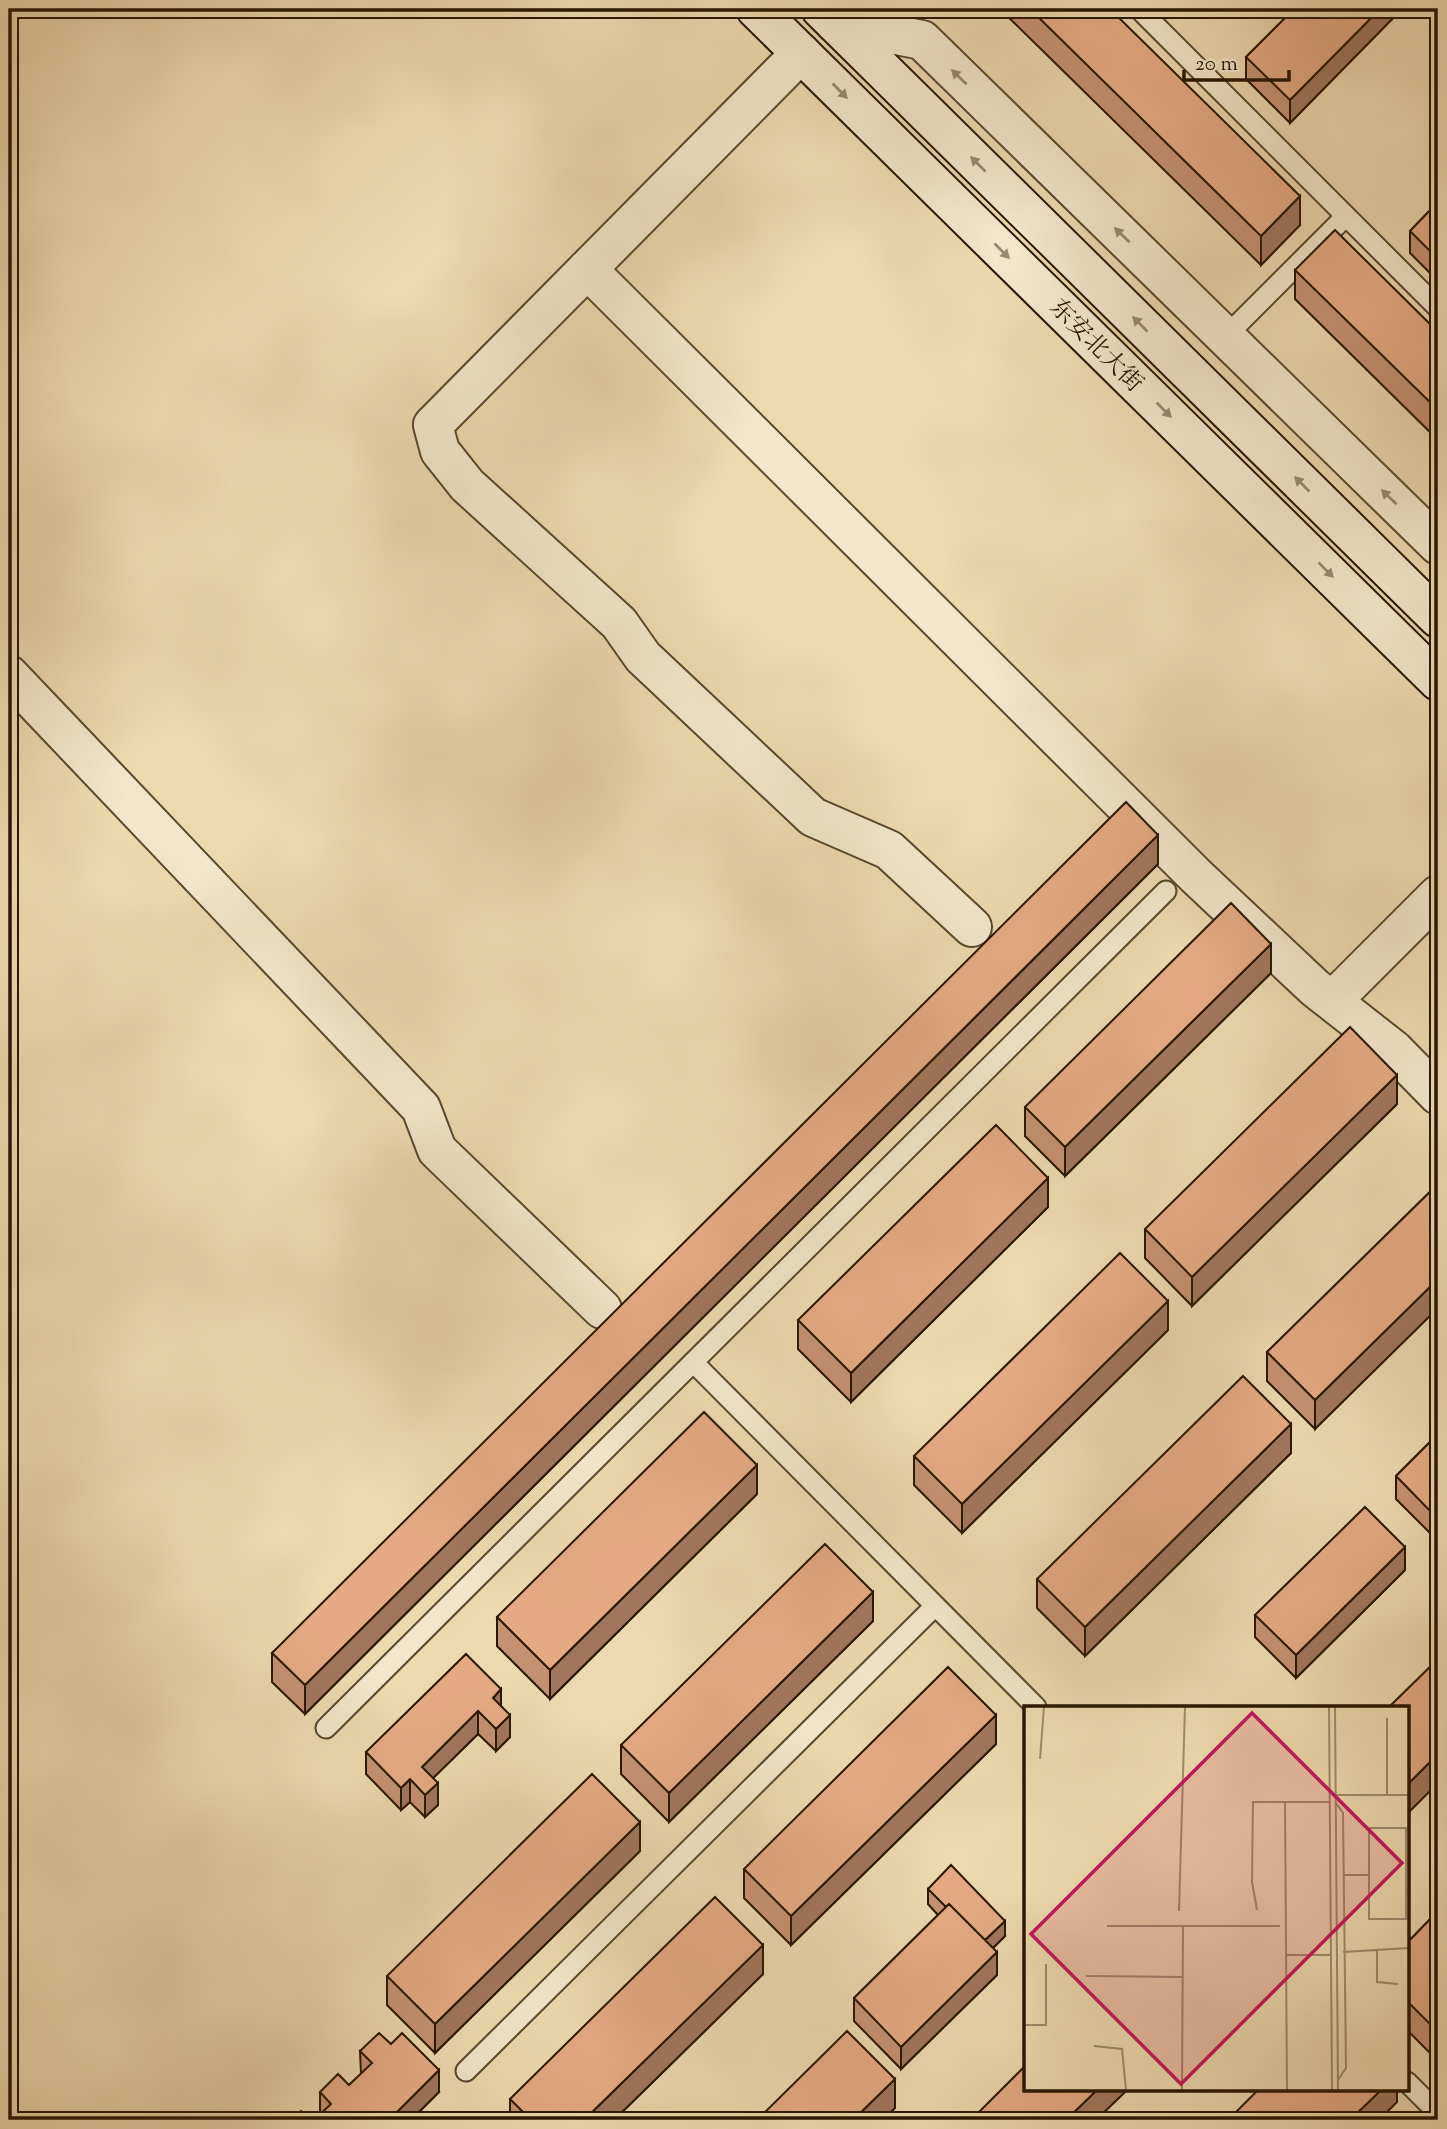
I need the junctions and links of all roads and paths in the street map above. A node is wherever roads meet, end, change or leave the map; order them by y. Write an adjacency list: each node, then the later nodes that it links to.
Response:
1 (756, 9): 4 (street, 东安北大街)
2 (1139, 9): 5 (lane)
3 (828, 16): 8 (street, one-way to 3); 10 (street, 东安北大街, one-way to 3)
4 (801, 52): 6 (street); 12 (street, 东安北大街, one-way to 12)
5 (1346, 216): 7 (lane); 8 (lane)
6 (587, 269): 15 (street); 16 (street)
7 (1438, 308)
8 (1226, 337): 9 (street, one-way to 8)
9 (1438, 545)
10 (1438, 618)
11 (9, 675): 18 (street)
12 (1438, 681)
13 (1166, 891): 19 (lane)
14 (1438, 895): 16 (street)
15 (972, 927)
16 (1332, 1001): 17 (street)
17 (1438, 1096)
18 (602, 1309)
19 (693, 1362): 20 (lane); 22 (lane)
20 (935, 1606): 21 (lane); 23 (lane)
21 (1035, 1706)
22 (326, 1728)
23 (466, 2071)
24 (1408, 2083): 25 (lane)
25 (1438, 2113)

